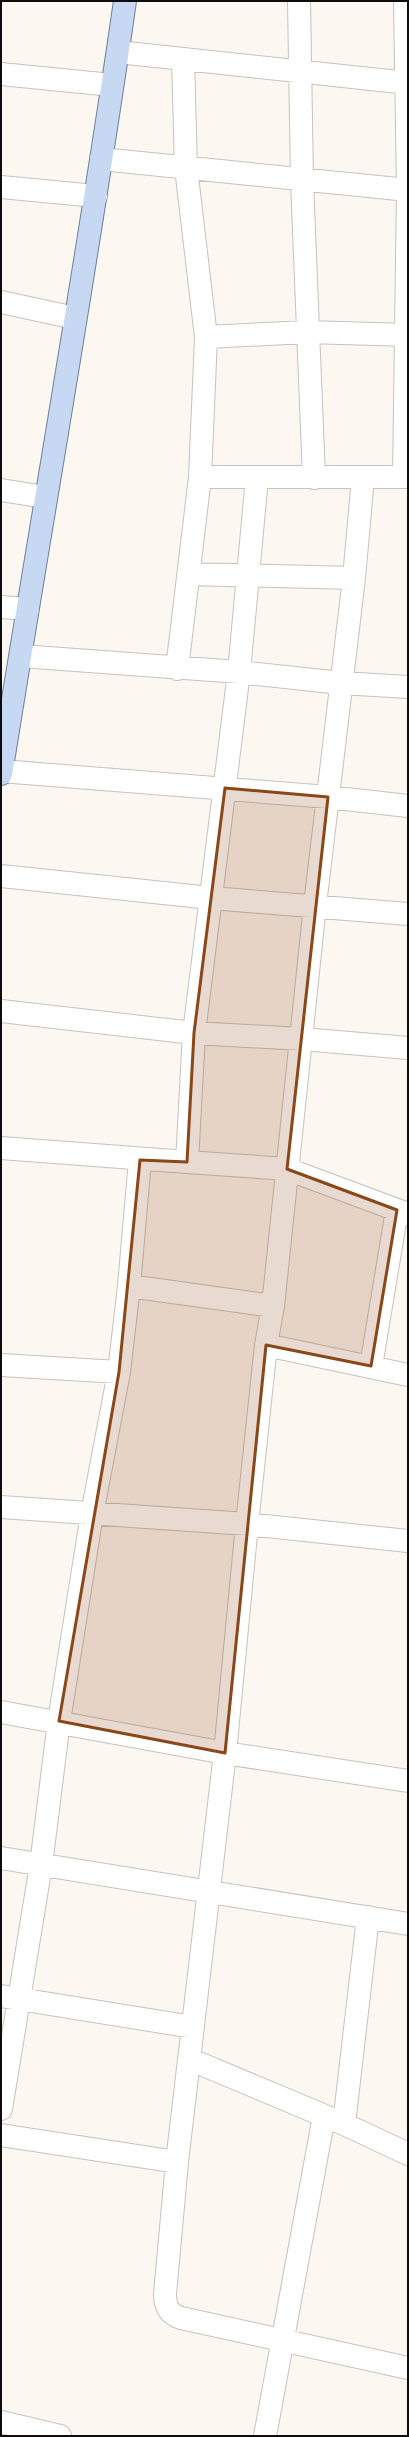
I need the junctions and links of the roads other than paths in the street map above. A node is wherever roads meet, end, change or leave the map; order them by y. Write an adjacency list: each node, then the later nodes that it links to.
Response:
1 (125, 1): 4 (main road)
2 (299, 1): 6 (street)
3 (405, 1): 8 (street)
4 (118, 52): 5 (street); 9 (main road)
5 (183, 59): 6 (street); 11 (street)
6 (301, 73): 8 (street); 12 (street)
7 (1, 74): 9 (street)
8 (407, 83): 14 (street)
9 (112, 85): 10 (main road)
10 (101, 159): 11 (street); 15 (main road)
11 (186, 168): 12 (street); 20 (street)
12 (302, 181): 14 (street); 18 (street)
13 (1, 187): 15 (street)
14 (408, 190): 19 (street)
15 (96, 196): 17 (main road)
16 (1, 302): 17 (street)
17 (75, 318): 27 (main road)
18 (307, 332): 19 (street); 20 (street); 24 (street)
19 (406, 334): 22 (street)
20 (206, 337): 21 (street)
21 (200, 477): 23 (street); 28 (street)
22 (406, 477): 25 (street)
23 (257, 478): 24 (street); 29 (street)
24 (314, 478): 25 (street)
25 (363, 478): 30 (street)
26 (1, 490): 27 (street)
27 (45, 497): 32 (main road)
28 (189, 574): 29 (street); 34 (street)
29 (247, 575): 30 (street); 35 (street)
30 (354, 578): 36 (street)
31 (1, 607): 32 (street)
32 (28, 609): 33 (main road)
33 (21, 656): 34 (street); 38 (main road)
34 (177, 669): 35 (street)
35 (238, 672): 36 (street); 39 (street)
36 (341, 683): 37 (street); 40 (street)
37 (408, 687)
38 (1, 772): 39 (street)
39 (225, 788): 40 (street); 43 (street)
40 (328, 797): 41 (street); 44 (street)
41 (408, 806)
42 (1, 876): 43 (street)
43 (212, 898): 44 (street); 47 (street)
44 (315, 905): 45 (street); 48 (street)
45 (408, 914)
46 (1, 1011): 47 (street)
47 (194, 1033): 48 (street); 52 (street)
48 (302, 1039): 49 (street); 53 (street)
49 (408, 1048)
50 (1, 1148): 51 (street)
51 (140, 1160): 52 (street); 55 (street)
52 (187, 1162): 53 (street)
53 (287, 1168): 54 (street); 56 (street)
54 (403, 1212): 59 (street)
55 (129, 1286): 56 (street); 60 (street)
56 (273, 1306): 57 (street)
57 (266, 1346): 59 (street); 64 (street)
58 (1, 1365): 60 (street)
59 (371, 1366): 61 (street)
60 (119, 1372): 63 (street)
61 (408, 1375)
62 (1, 1507): 63 (street)
63 (92, 1514): 64 (street); 67 (street)
64 (247, 1524): 65 (street); 68 (street)
65 (408, 1541)
66 (1, 1712): 67 (street)
67 (59, 1721): 68 (street); 71 (street)
68 (225, 1753): 69 (street); 72 (street)
69 (408, 1781)
70 (1, 1858): 71 (street)
71 (41, 1865): 72 (street); 75 (street)
72 (208, 1892): 73 (street); 76 (street)
73 (368, 1917): 74 (street); 80 (street)
74 (408, 1924)
75 (10, 1998): 76 (street); 78 (street)
76 (193, 2027): 77 (street)
77 (189, 2059): 79 (street); 83 (street)
78 (1, 2108)
79 (324, 2116): 80 (street); 84 (street)
80 (344, 2124): 82 (street)
81 (1, 2135): 83 (street)
82 (408, 2154)
83 (177, 2162): 84 (street)
84 (282, 2339): 85 (street); 88 (street)
85 (408, 2368)
86 (1, 2422): 87 (street)
87 (60, 2436)
88 (265, 2436)

